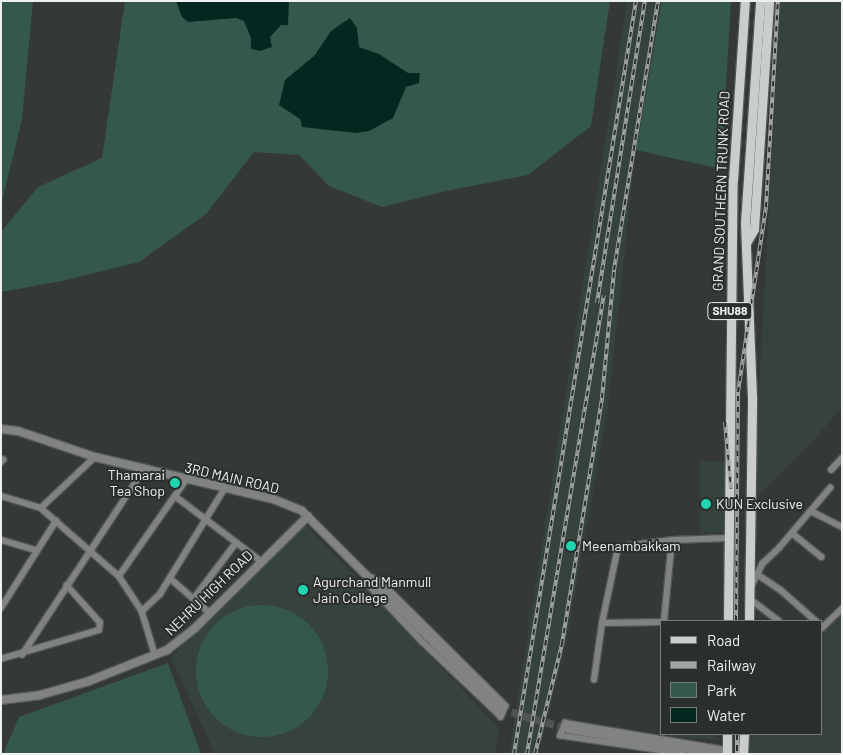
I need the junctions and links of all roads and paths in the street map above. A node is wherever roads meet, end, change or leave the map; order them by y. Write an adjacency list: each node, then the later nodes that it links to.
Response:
1 (745, 1): 22 (main road, GRAND SOUTHERN TRUNK ROAD / SHU88)
2 (760, 1): 4 (main road, SHU88)
3 (769, 1): 4 (main road)
4 (745, 246): 35 (main road, GRAND SOUTHERN TRUNK ROAD / SHU88)
5 (1, 429): 6 (street, 3RD MAIN ROAD)
6 (95, 457): 8 (street, 3RD MAIN ROAD); 15 (street)
7 (842, 458): 9 (street)
8 (144, 469): 10 (street, 3RD MAIN ROAD); 26 (street)
9 (831, 470)
10 (186, 480): 11 (street, 3RD MAIN ROAD); 14 (street)
11 (225, 488): 17 (street, 3RD MAIN ROAD); 18 (street)
12 (830, 488): 16 (street)
13 (1, 496): 15 (street)
14 (175, 496): 18 (street); 32 (street)
15 (41, 508): 19 (street)
16 (811, 511): 20 (street); 21 (street)
17 (308, 516): 29 (street, NEHRU HIGH ROAD); 30 (street, 3RD MAIN ROAD)
18 (206, 518): 25 (street); 33 (street)
19 (56, 521): 26 (street); 27 (street)
20 (842, 527)
21 (792, 533): 28 (street); 31 (street)
22 (728, 538): 24 (street); 43 (main road, GRAND SOUTHERN TRUNK ROAD / SHU88)
23 (1, 540): 27 (street)
24 (672, 540): 42 (street); 48 (street)
25 (236, 544): 29 (street); 36 (street)
26 (92, 549): 32 (street); 34 (street)
27 (36, 550): 38 (street)
28 (822, 557)
29 (261, 561): 41 (street, NEHRU HIGH ROAD)
30 (366, 574): 30 (street); 55 (street, 3RD MAIN ROAD)
31 (757, 574): 35 (street); 46 (street)
32 (119, 576): 40 (street)
33 (170, 578): 36 (street); 40 (street)
34 (67, 586): 51 (street); 51 (street)
35 (750, 588): 37 (main road, GRAND SOUTHERN TRUNK ROAD / SHU88)
36 (194, 597): 41 (street)
37 (750, 598): 44 (main road, GRAND SOUTHERN TRUNK ROAD / SHU88); 45 (street)
38 (1, 608)
39 (842, 609): 49 (street)
40 (142, 611): 50 (street)
41 (210, 613): 50 (street, NEHRU HIGH ROAD)
42 (663, 620)
43 (728, 620)
44 (749, 620)
45 (778, 620)
46 (815, 620)
47 (660, 622): 48 (street)
48 (602, 623): 53 (street)
49 (823, 627)
50 (155, 654): 54 (street, NEHRU HIGH ROAD)
51 (22, 655): 52 (street)
52 (1, 659)
53 (594, 680)
54 (1, 700)
55 (500, 709)
56 (568, 729): 60 (street)
57 (727, 735): 60 (main road)
58 (744, 735): 62 (main road)
59 (666, 737): 60 (street); 61 (street)
60 (726, 752)
61 (684, 754)
62 (743, 754)

